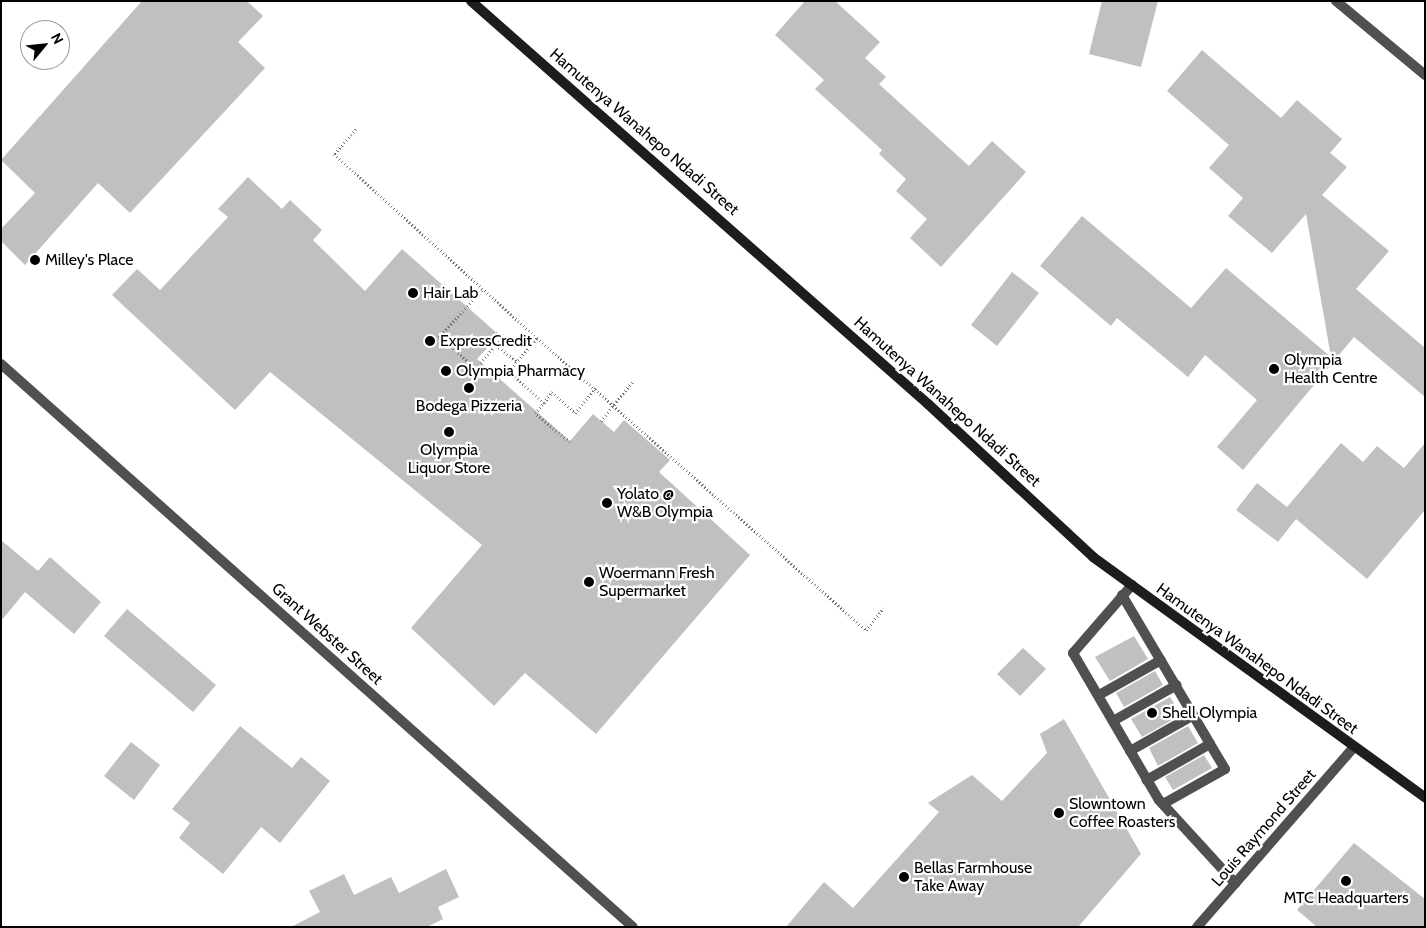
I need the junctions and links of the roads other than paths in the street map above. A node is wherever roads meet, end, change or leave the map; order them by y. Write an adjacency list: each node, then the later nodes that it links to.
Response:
1 (471, 1): 5 (street, Hamutenya Wanahepo Ndadi Street)
2 (1336, 1): 3 (street)
3 (1425, 75)
4 (1, 364): 19 (street, Grant Webster Street)
5 (1132, 585): 6 (street); 13 (street, Hamutenya Wanahepo Ndadi Street)
6 (1122, 595): 7 (street); 9 (street)
7 (1161, 660): 8 (street); 9 (street)
8 (1177, 686): 10 (street); 11 (street)
9 (1099, 695): 11 (street)
10 (1194, 715): 12 (street); 14 (street)
11 (1113, 721): 14 (street)
12 (1210, 744): 15 (street); 17 (street)
13 (1353, 748): 16 (street, Hamutenya Wanahepo Ndadi Street); 18 (street, Louis Raymond Street)
14 (1130, 751): 15 (street)
15 (1148, 780): 17 (street)
16 (1425, 797)
17 (1163, 804): 18 (street)
18 (1235, 883): 20 (street, Louis Raymond Street)
19 (633, 927)
20 (1197, 927)

